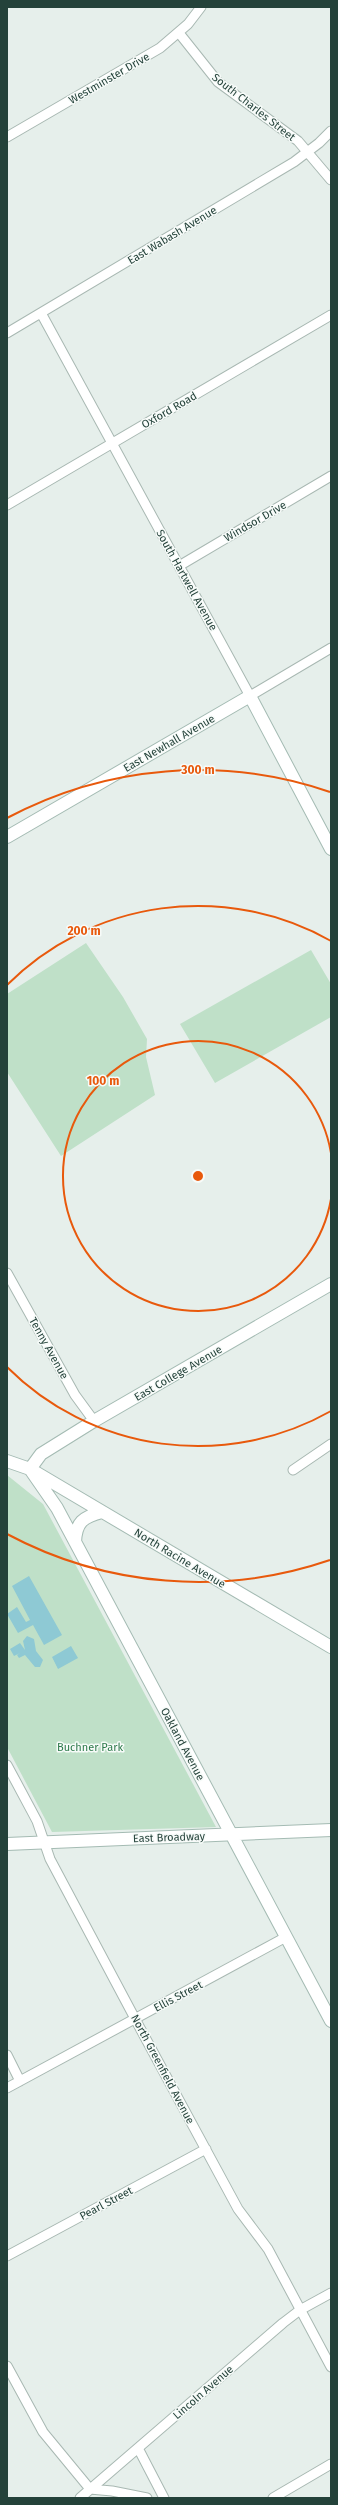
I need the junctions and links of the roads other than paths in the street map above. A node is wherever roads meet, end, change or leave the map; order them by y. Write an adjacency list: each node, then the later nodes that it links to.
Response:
1 (202, 7): 2 (street, Westminster Drive)
2 (178, 33): 4 (street, Westminster Drive); 5 (street, South Charles Street)
3 (331, 131): 5 (street, East Wabash Avenue)
4 (7, 137)
5 (308, 152): 6 (street, South Charles Street); 7 (street, East Wabash Avenue)
6 (331, 180)
7 (40, 313): 9 (street, East Wabash Avenue); 10 (street, South Hartwell Avenue)
8 (331, 314): 10 (street, Oxford Road)
9 (7, 333)
10 (111, 443): 12 (street, Oxford Road); 13 (street, South Hartwell Avenue)
11 (331, 476): 13 (street, Windsor Drive)
12 (7, 505)
13 (179, 566): 15 (street, South Hartwell Avenue)
14 (331, 648): 15 (street, East Newhall Avenue)
15 (250, 696): 16 (street, East Newhall Avenue); 17 (street, South Hartwell Avenue)
16 (7, 838)
17 (331, 849)
18 (7, 1273): 20 (street, Tenny Avenue)
19 (331, 1284): 20 (street, East College Avenue)
20 (94, 1421): 23 (street, East College Avenue)
21 (331, 1444): 24 (street)
22 (7, 1460): 23 (street, North Racine Avenue)
23 (30, 1469): 25 (street, North Racine Avenue); 26 (street, Oakland Avenue)
24 (293, 1470)
25 (102, 1512): 26 (street); 27 (street, North Racine Avenue)
26 (75, 1542): 30 (street, Oakland Avenue)
27 (331, 1648)
28 (7, 1765): 31 (street, North Greenfield Avenue)
29 (331, 1830): 30 (street, East Broadway)
30 (231, 1834): 31 (street, East Broadway); 33 (street, Oakland Avenue)
31 (45, 1842): 32 (street, East Broadway); 34 (street, North Greenfield Avenue)
32 (7, 1844)
33 (286, 1938): 34 (street, Ellis Street); 35 (street, Oakland Avenue)
34 (136, 2019): 37 (street, Ellis Street); 39 (street, North Greenfield Avenue)
35 (331, 2021)
36 (7, 2055): 37 (street)
37 (20, 2081): 38 (street, Ellis Street)
38 (7, 2088)
39 (206, 2149): 40 (street, Pearl Street); 42 (street, North Greenfield Avenue)
40 (7, 2256)
41 (331, 2293): 42 (street, Lincoln Avenue)
42 (300, 2310): 44 (street, North Greenfield Avenue); 45 (street, Lincoln Avenue)
43 (7, 2366): 47 (street)
44 (331, 2367)
45 (138, 2448): 47 (street, Lincoln Avenue); 50 (street)
46 (331, 2464): 51 (street)
47 (90, 2489): 48 (street, Lincoln Avenue); 49 (street)
48 (80, 2498)
49 (147, 2498)
50 (164, 2498)
51 (273, 2498)

